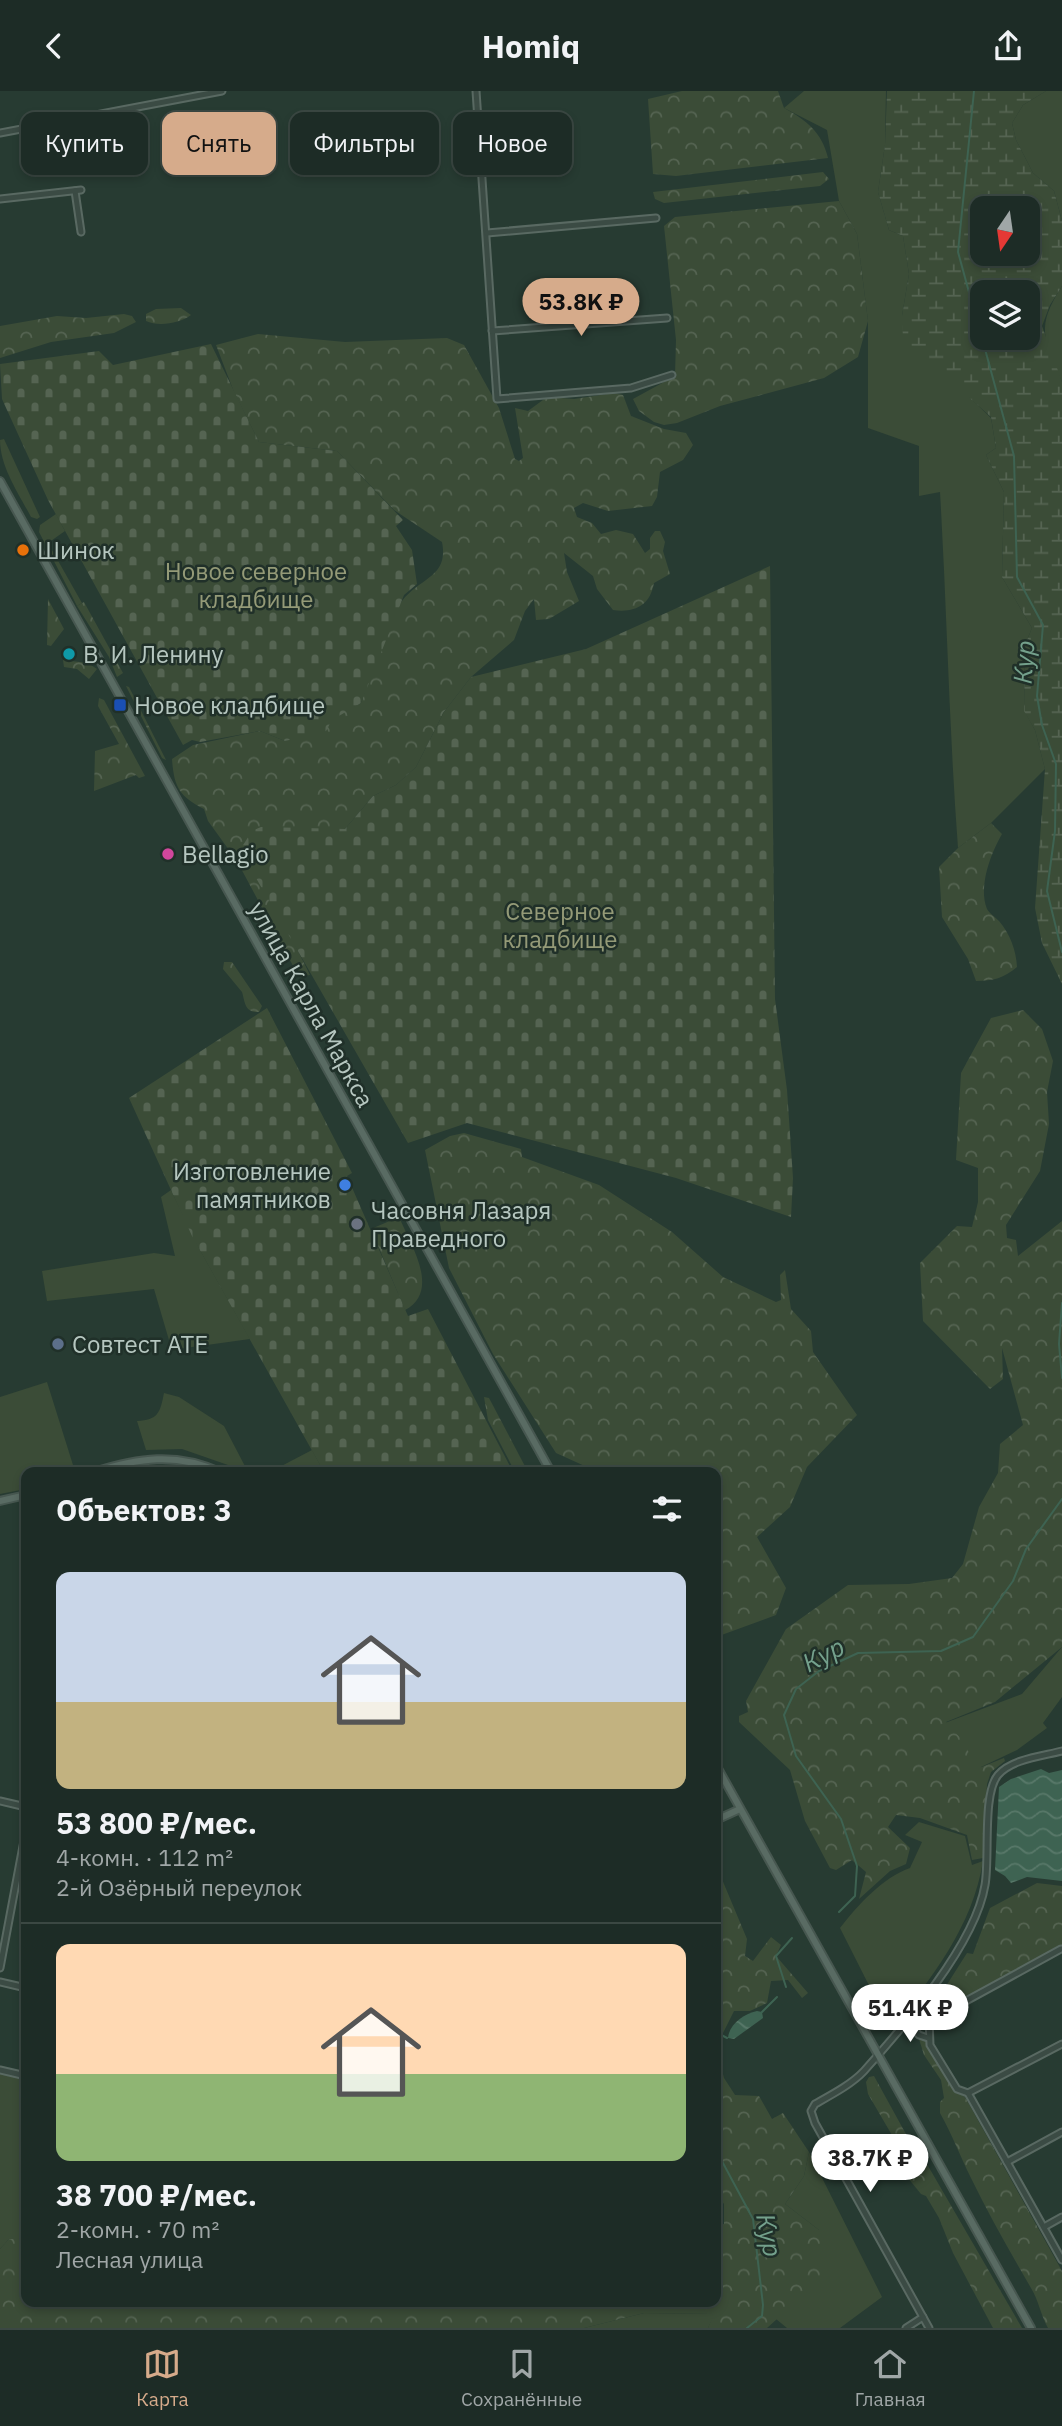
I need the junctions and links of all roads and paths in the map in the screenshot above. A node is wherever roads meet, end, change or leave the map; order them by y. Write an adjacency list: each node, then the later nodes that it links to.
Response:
1 (222, 91): 3 (street)
2 (477, 91): 7 (street)
3 (0, 133)
4 (0, 199): 6 (street)
5 (656, 218): 7 (street)
6 (81, 232)
7 (487, 233): 9 (street)
8 (667, 318): 9 (street)
9 (492, 331): 10 (street)
10 (672, 375)
11 (0, 481): 14 (main road, улица Карла Маркса)
12 (109, 1467): 13 (main road)
13 (206, 1467)
14 (548, 1467)
15 (21, 1496): 16 (main road)
16 (0, 1501)
17 (1062, 1751): 28 (street)
18 (721, 1775): 21 (main road)
19 (0, 1801): 20 (street)
20 (21, 1806)
21 (740, 1809): 22 (main road); 33 (main road)
22 (721, 1818)
23 (21, 1857): 25 (street)
24 (1061, 1949): 29 (street)
25 (0, 1968)
26 (0, 1982): 27 (street)
27 (21, 1987)
28 (918, 2010): 29 (street); 30 (street)
29 (929, 2018): 31 (street)
30 (908, 2022): 31 (street); 33 (street)
31 (928, 2038): 36 (street)
32 (1062, 2044): 36 (street)
33 (877, 2053): 42 (street); 45 (main road)
34 (0, 2070): 35 (street)
35 (21, 2075)
36 (968, 2093): 38 (street)
37 (1062, 2132): 38 (street)
38 (1007, 2162): 40 (street)
39 (1062, 2217): 40 (street)
40 (1044, 2227): 41 (street)
41 (1062, 2260)
42 (923, 2317): 43 (street); 44 (street)
43 (906, 2328)
44 (929, 2328)
45 (1031, 2328)

